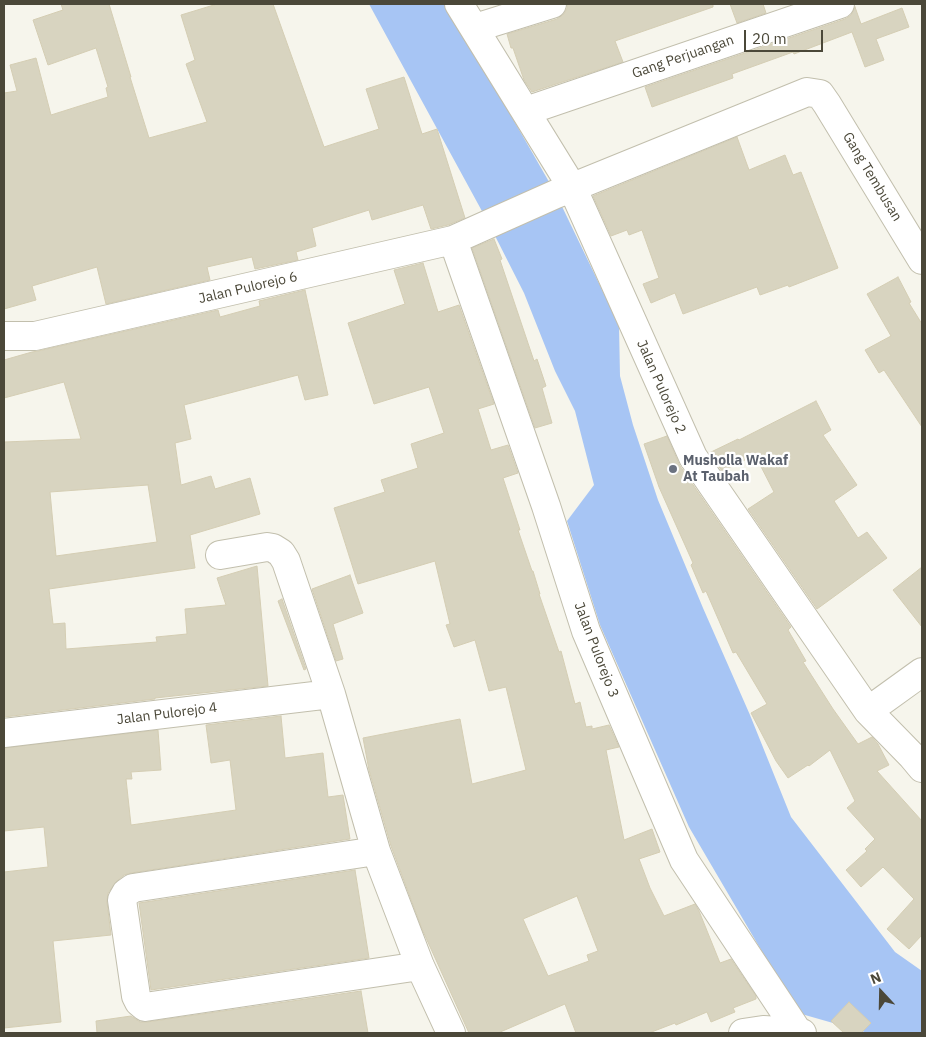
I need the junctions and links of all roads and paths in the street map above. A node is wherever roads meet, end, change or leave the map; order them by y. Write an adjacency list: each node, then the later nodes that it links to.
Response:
1 (459, 4): 4 (street, Jalan Pulorejo 2)
2 (552, 4): 4 (street)
3 (840, 4): 6 (street, Gang Perjuangan)
4 (475, 28): 6 (street, Jalan Pulorejo 2)
5 (820, 94): 7 (street, Jalan Pulorejo 6); 9 (street, Gang Tembusan)
6 (526, 111): 7 (street, Jalan Pulorejo 2)
7 (564, 191): 8 (street, Jalan Pulorejo 6); 14 (street, Jalan Pulorejo 2)
8 (453, 240): 10 (street, Jalan Pulorejo 6); 20 (street, Jalan Pulorejo 3)
9 (922, 260)
10 (4, 336)
11 (220, 555): 13 (street)
12 (922, 672): 14 (street)
13 (331, 694): 15 (street, Jalan Pulorejo 4); 17 (street)
14 (868, 711): 16 (street, Jalan Pulorejo 2)
15 (4, 733)
16 (922, 768)
17 (376, 852): 18 (street); 18 (street)
18 (420, 966): 19 (street)
19 (432, 993): 21 (street); 22 (street)
20 (800, 1032): 23 (street)
21 (436, 1033)
22 (451, 1033)
23 (743, 1033)

